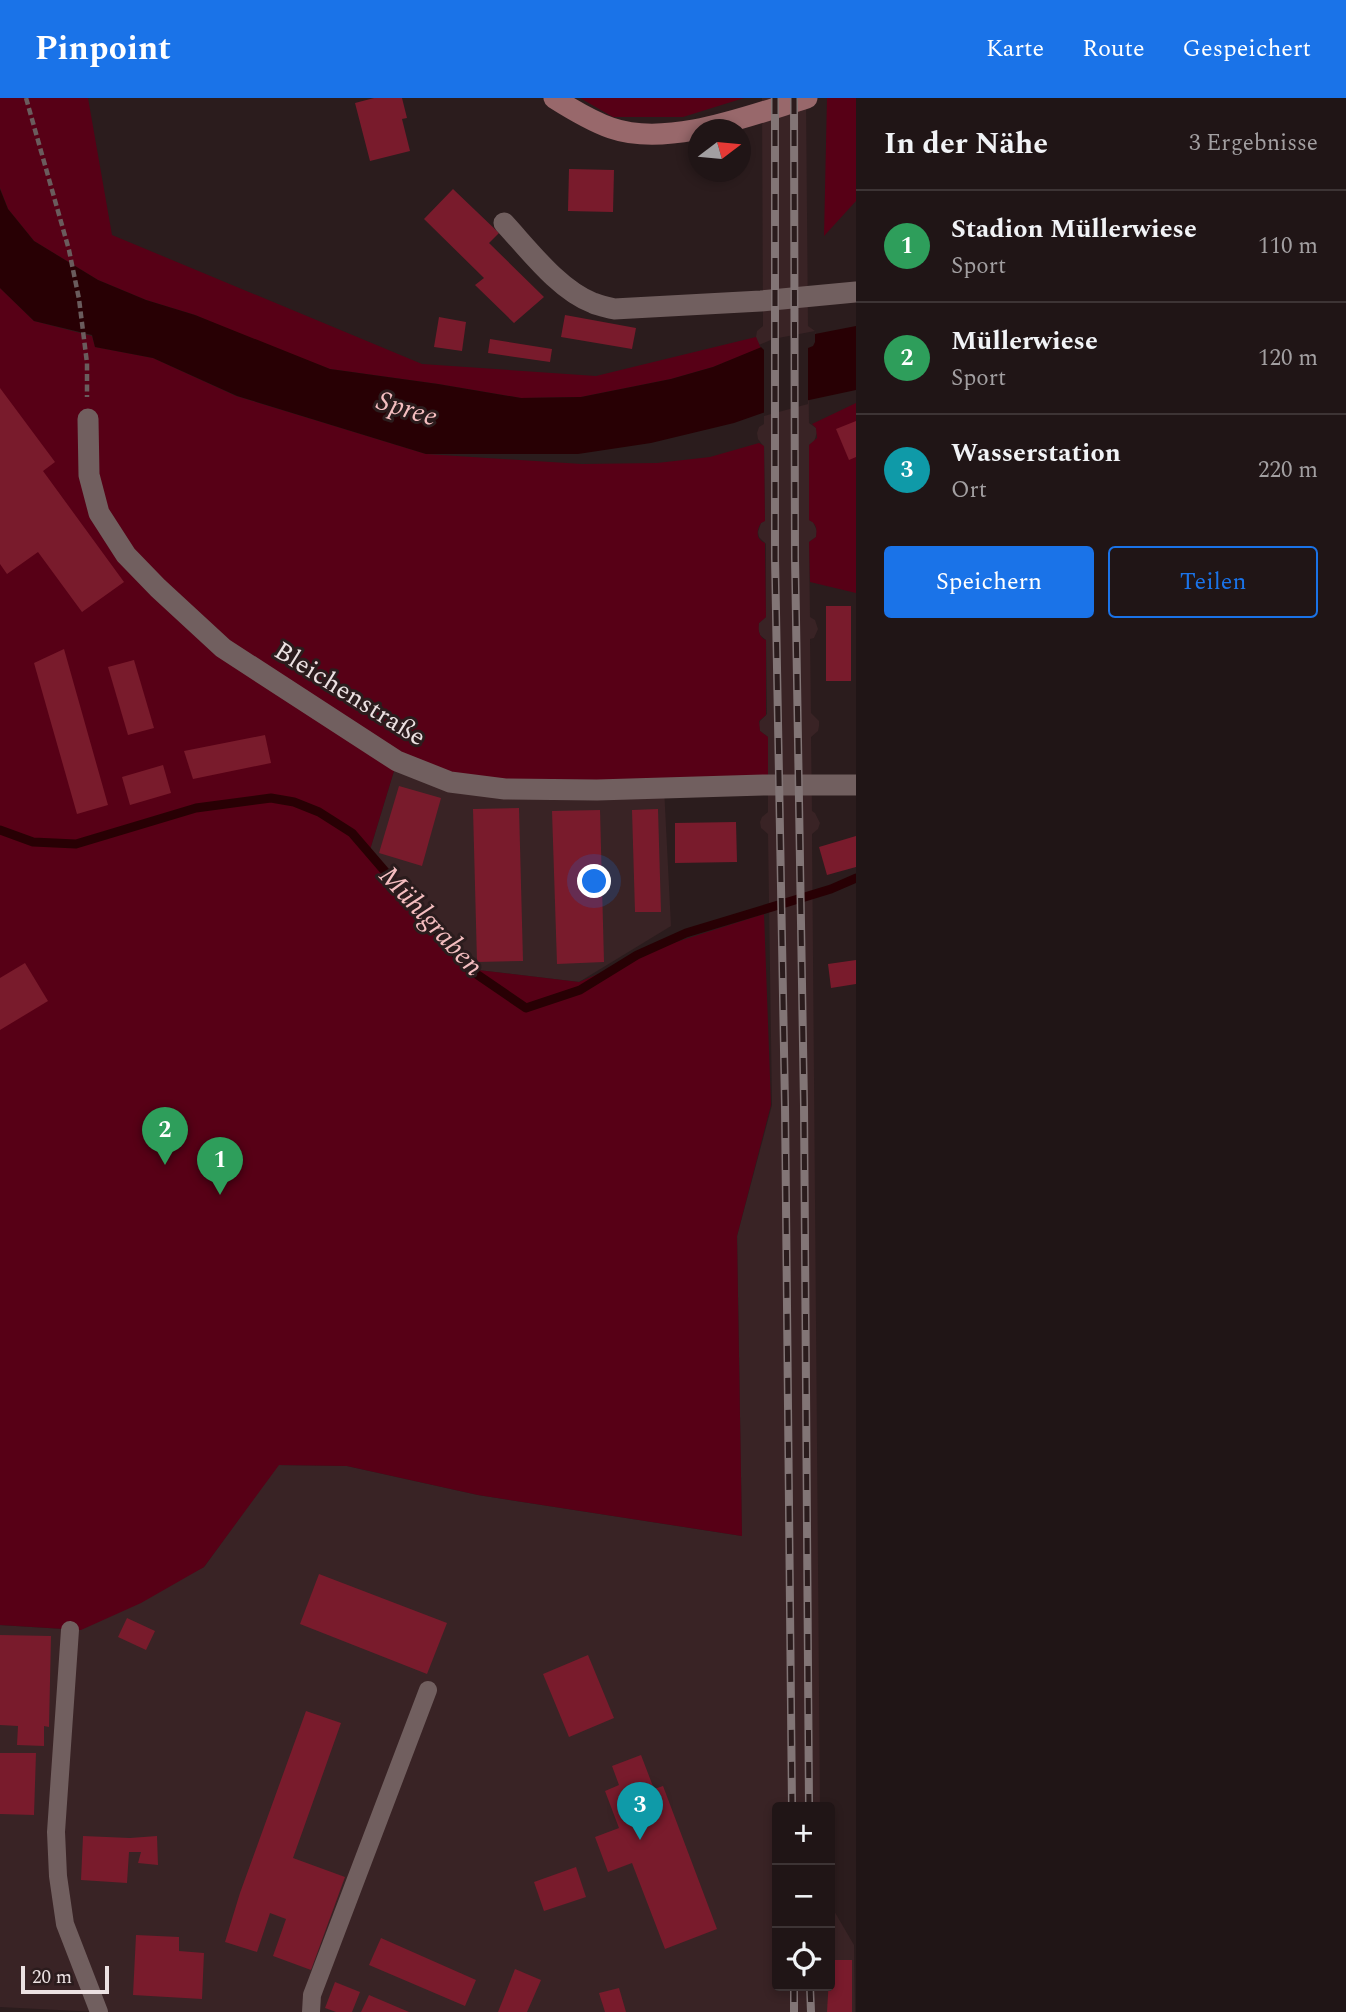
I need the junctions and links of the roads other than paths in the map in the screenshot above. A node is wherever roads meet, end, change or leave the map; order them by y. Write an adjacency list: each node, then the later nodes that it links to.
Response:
1 (554, 98): 2 (street)
2 (807, 98)
3 (504, 223): 4 (street)
4 (856, 292)
5 (88, 419): 6 (street, Bleichenstraße)
6 (856, 785)
7 (70, 1630): 9 (lane)
8 (428, 1690): 10 (lane)
9 (99, 2012)
10 (311, 2012)

